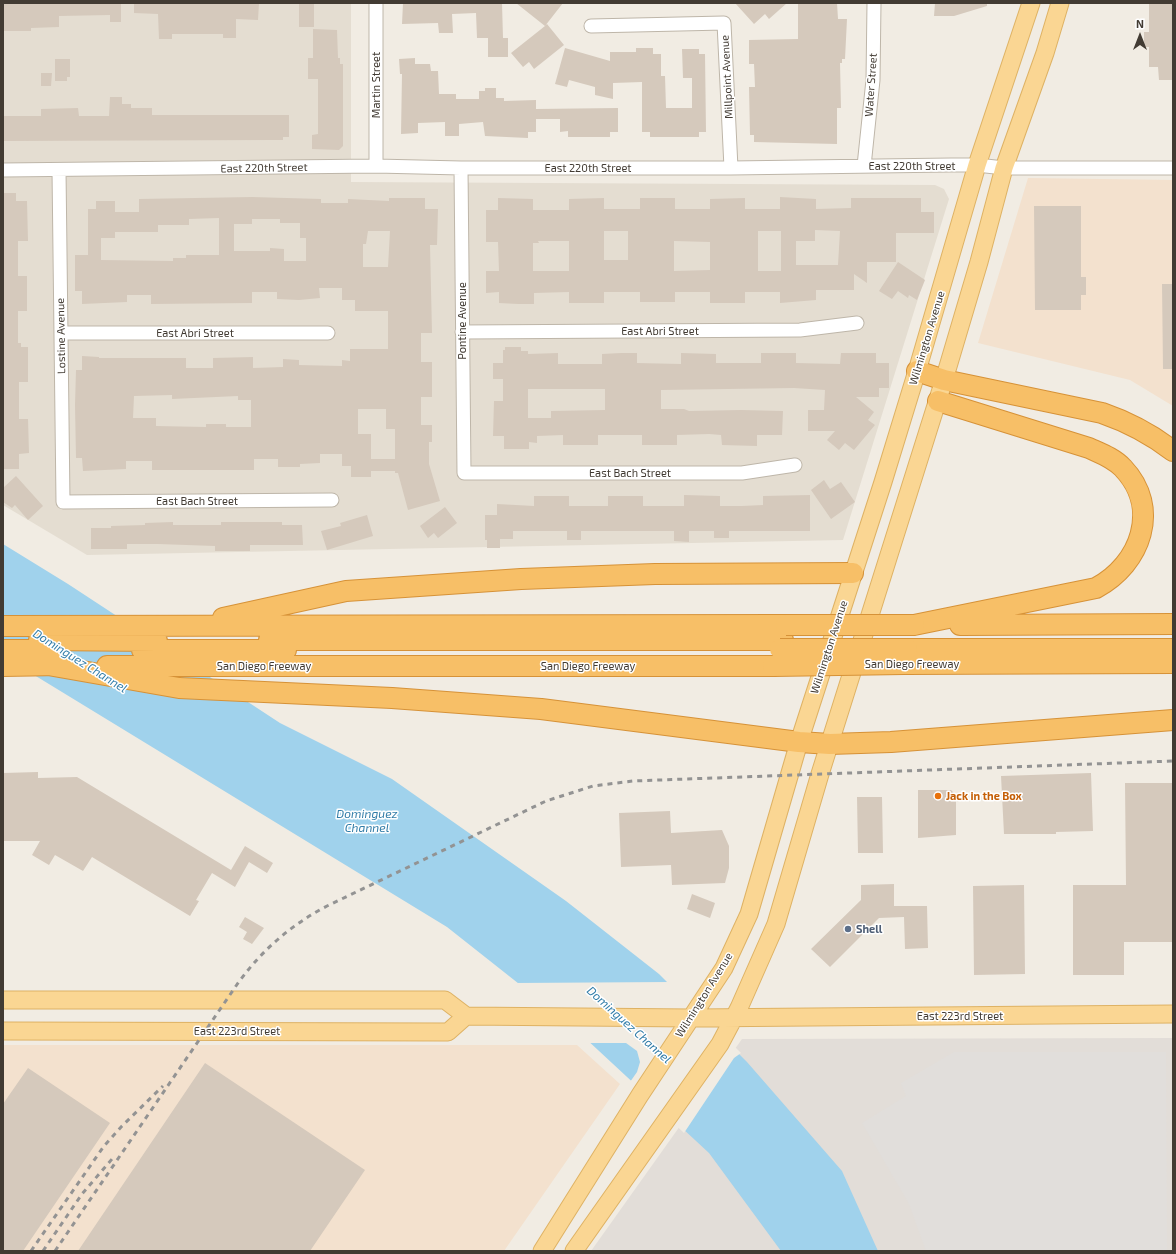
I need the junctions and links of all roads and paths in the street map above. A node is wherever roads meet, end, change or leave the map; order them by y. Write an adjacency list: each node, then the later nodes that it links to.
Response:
1 (376, 3): 7 (street, Martin Street)
2 (874, 3): 8 (street, Water Street)
3 (1032, 3): 6 (main road, Wilmington Avenue)
4 (1060, 3): 11 (main road)
5 (591, 26): 10 (street, Millpoint Avenue)
6 (977, 165): 8 (street, East 220th Street); 11 (street, East 220th Street); 19 (main road, Wilmington Avenue)
7 (376, 166): 9 (street, East 220th Street); 14 (street, East 220th Street)
8 (864, 166): 10 (street, East 220th Street)
9 (461, 168): 10 (street, East 220th Street); 16 (street, Pontine Avenue)
10 (731, 168)
11 (1004, 168): 12 (street, East 220th Street); 20 (main road)
12 (1173, 168)
13 (3, 170): 14 (street, East 220th Street)
14 (59, 170): 17 (street, Lostine Avenue)
15 (857, 323): 16 (street, East Abri Street)
16 (462, 332): 24 (street, Pontine Avenue)
17 (61, 333): 18 (street, East Abri Street); 26 (street, Lostine Avenue)
18 (328, 333)
19 (917, 371): 20 (highway); 27 (main road, Wilmington Avenue)
20 (944, 380): 21 (main road); 22 (highway)
21 (938, 401): 33 (highway); 43 (main road)
22 (1173, 451)
23 (796, 465): 24 (street, East Bach Street)
24 (464, 473)
25 (332, 500): 26 (street, East Bach Street)
26 (62, 502)
27 (853, 573): 30 (highway); 42 (main road, Wilmington Avenue)
28 (1173, 624): 33 (highway, San Diego Freeway)
29 (3, 626): 30 (highway, San Diego Freeway)
30 (186, 627): 35 (highway, San Diego Freeway)
31 (1173, 638): 33 (highway)
32 (3, 640): 34 (highway)
33 (908, 644): 35 (highway, San Diego Freeway, bridge); 35 (highway, San Diego Freeway, bridge); 36 (highway); 38 (highway, San Diego Freeway)
34 (220, 645): 35 (highway); 37 (highway)
35 (780, 645): 39 (highway, San Diego Freeway)
36 (1173, 648)
37 (3, 650)
38 (1173, 663)
39 (48, 665): 40 (highway, San Diego Freeway); 42 (highway)
40 (3, 666)
41 (1173, 720): 43 (highway)
42 (799, 742): 43 (highway); 44 (main road, Wilmington Avenue)
43 (830, 744): 45 (main road)
44 (772, 837): 45 (main road); 50 (main road, Wilmington Avenue)
45 (798, 849): 47 (main road)
46 (3, 1000): 49 (main road)
47 (740, 1014): 48 (main road, East 223rd Street); 50 (main road, East 223rd Street); 53 (main road)
48 (1173, 1014)
49 (466, 1016): 50 (main road, East 223rd Street); 51 (main road, East 223rd Street)
50 (692, 1018): 52 (main road, Wilmington Avenue)
51 (3, 1031)
52 (542, 1251)
53 (574, 1251)

